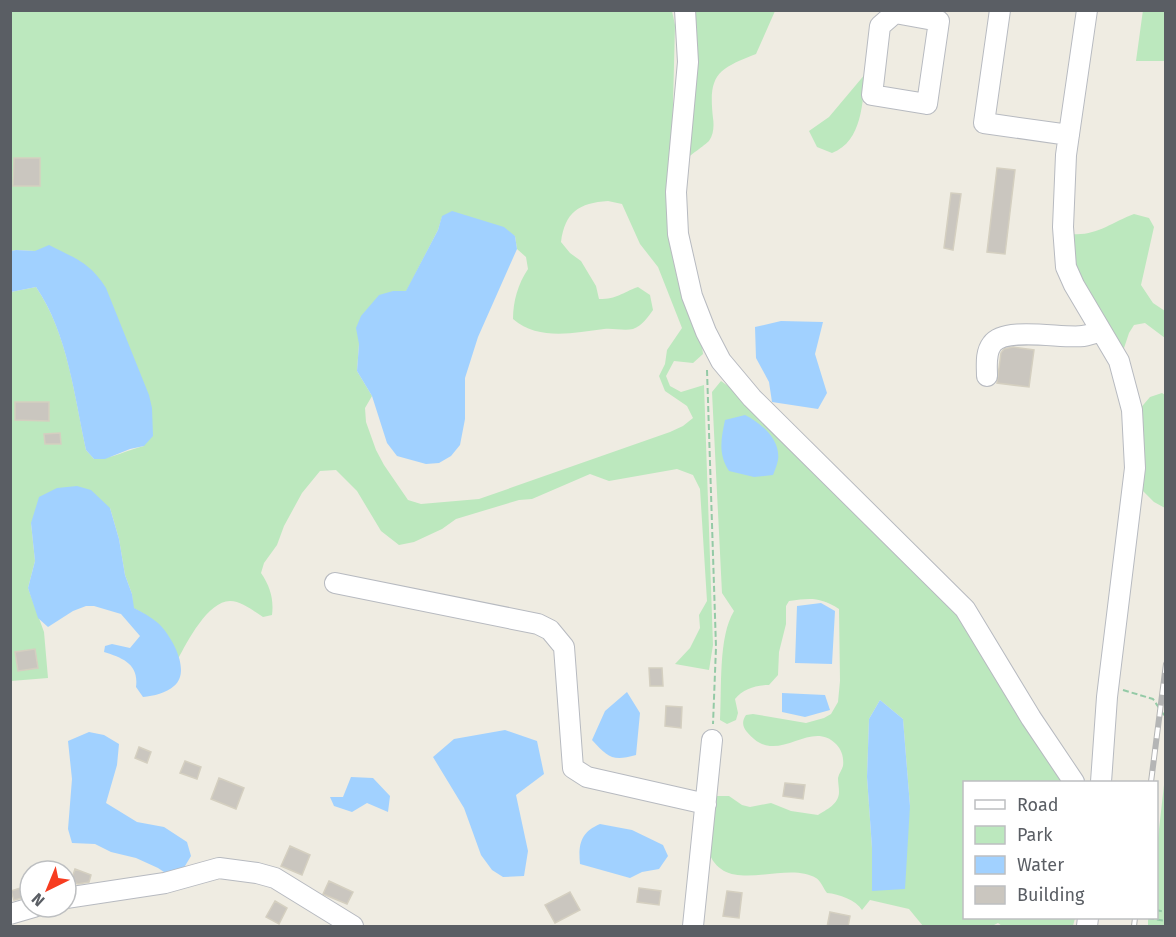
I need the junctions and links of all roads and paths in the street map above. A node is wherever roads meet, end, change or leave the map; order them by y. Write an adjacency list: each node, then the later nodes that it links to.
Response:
1 (685, 10): 13 (street)
2 (1000, 10): 5 (street)
3 (1087, 10): 5 (street)
4 (915, 13): 4 (street)
5 (1069, 135): 6 (street)
6 (1101, 331): 8 (street); 10 (street)
7 (707, 367): 12 (path)
8 (987, 376)
9 (334, 583): 15 (street)
10 (1108, 688): 11 (path); 14 (street)
11 (1166, 718)
12 (712, 740): 15 (street)
13 (1073, 781)
14 (1101, 781)
15 (706, 804): 18 (street)
16 (78, 896): 17 (street)
17 (353, 927)
18 (693, 927)

